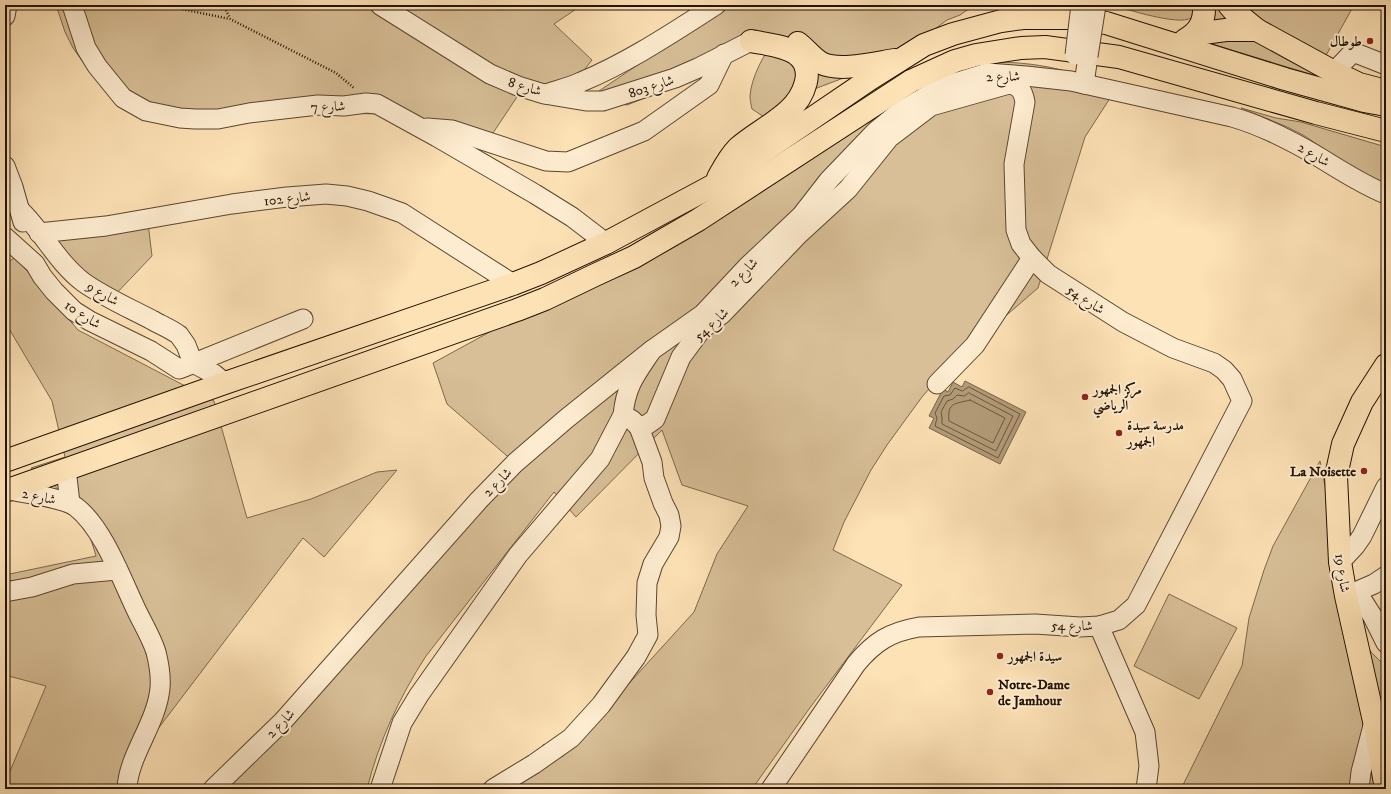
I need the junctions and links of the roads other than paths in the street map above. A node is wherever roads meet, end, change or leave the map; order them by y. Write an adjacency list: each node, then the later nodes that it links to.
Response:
1 (7, 5): 9 (street)
2 (72, 5): 24 (street, شارع 7)
3 (380, 5): 21 (street, شارع 8)
4 (716, 5): 21 (street, شارع 8)
5 (1081, 5): 15 (street, bridge)
6 (1096, 5): 15 (street, bridge)
7 (1204, 5): 11 (main road)
8 (1229, 5): 10 (main road)
9 (5, 16)
10 (1257, 30): 11 (main road); 18 (main road)
11 (1195, 34): 13 (main road)
12 (751, 41): 14 (street, شارع 803); 16 (main road); 28 (main road)
13 (1169, 43): 16 (main road); 22 (main road)
14 (724, 54): 21 (street, شارع 803); 24 (street)
15 (1082, 56): 19 (street)
16 (900, 59): 28 (main road)
17 (1386, 65): 18 (street)
18 (1334, 72): 20 (main road)
19 (1077, 82): 29 (street, شارع 2); 38 (street, شارع 2)
20 (1386, 92)
21 (544, 94)
22 (1386, 105)
23 (1316, 114): 25 (main road); 26 (main road); 47 (main road)
24 (418, 127): 33 (street, شارع 7)
25 (1386, 131)
26 (1386, 141)
27 (5, 166): 30 (street)
28 (714, 185): 33 (main road)
29 (1386, 194)
30 (20, 210): 31 (street, شارع 9); 35 (street)
31 (39, 233): 36 (street, شارع 102); 40 (street, شارع 9)
32 (5, 237): 35 (street, شارع 10)
33 (606, 243): 36 (main road)
34 (1032, 258): 42 (street); 45 (street, شارع 54); 56 (street, شارع 54)
35 (35, 264): 40 (street, شارع 10)
36 (513, 284): 41 (main road)
37 (303, 319): 40 (street)
38 (652, 350): 44 (street); 60 (street, شارع 2)
39 (1386, 365): 51 (main road, شارع 19)
40 (186, 366): 41 (street, شارع 10); 43 (street, شارع 9)
41 (224, 383): 43 (main road)
42 (937, 384)
43 (184, 398): 46 (main road)
44 (623, 415): 45 (street); 61 (street)
45 (639, 427): 62 (street)
46 (5, 461)
47 (66, 469): 49 (main road); 50 (street, شارع 2)
48 (1386, 487): 51 (street)
49 (7, 490): 50 (street, شارع 2)
50 (70, 503): 52 (street, شارع 2)
51 (1340, 562): 55 (main road, شارع 19)
52 (117, 570): 54 (street); 59 (street, شارع 2)
53 (1386, 576): 55 (street)
54 (5, 592)
55 (1351, 594): 57 (street); 58 (main road, شارع 19)
56 (1099, 626): 63 (street, شارع 54); 64 (street)
57 (1386, 643)
58 (1374, 721): 65 (street); 66 (main road, شارع 19)
59 (127, 789)
60 (213, 789)
61 (380, 789)
62 (493, 789)
63 (771, 789)
64 (1146, 789)
65 (1359, 789)
66 (1386, 789)

